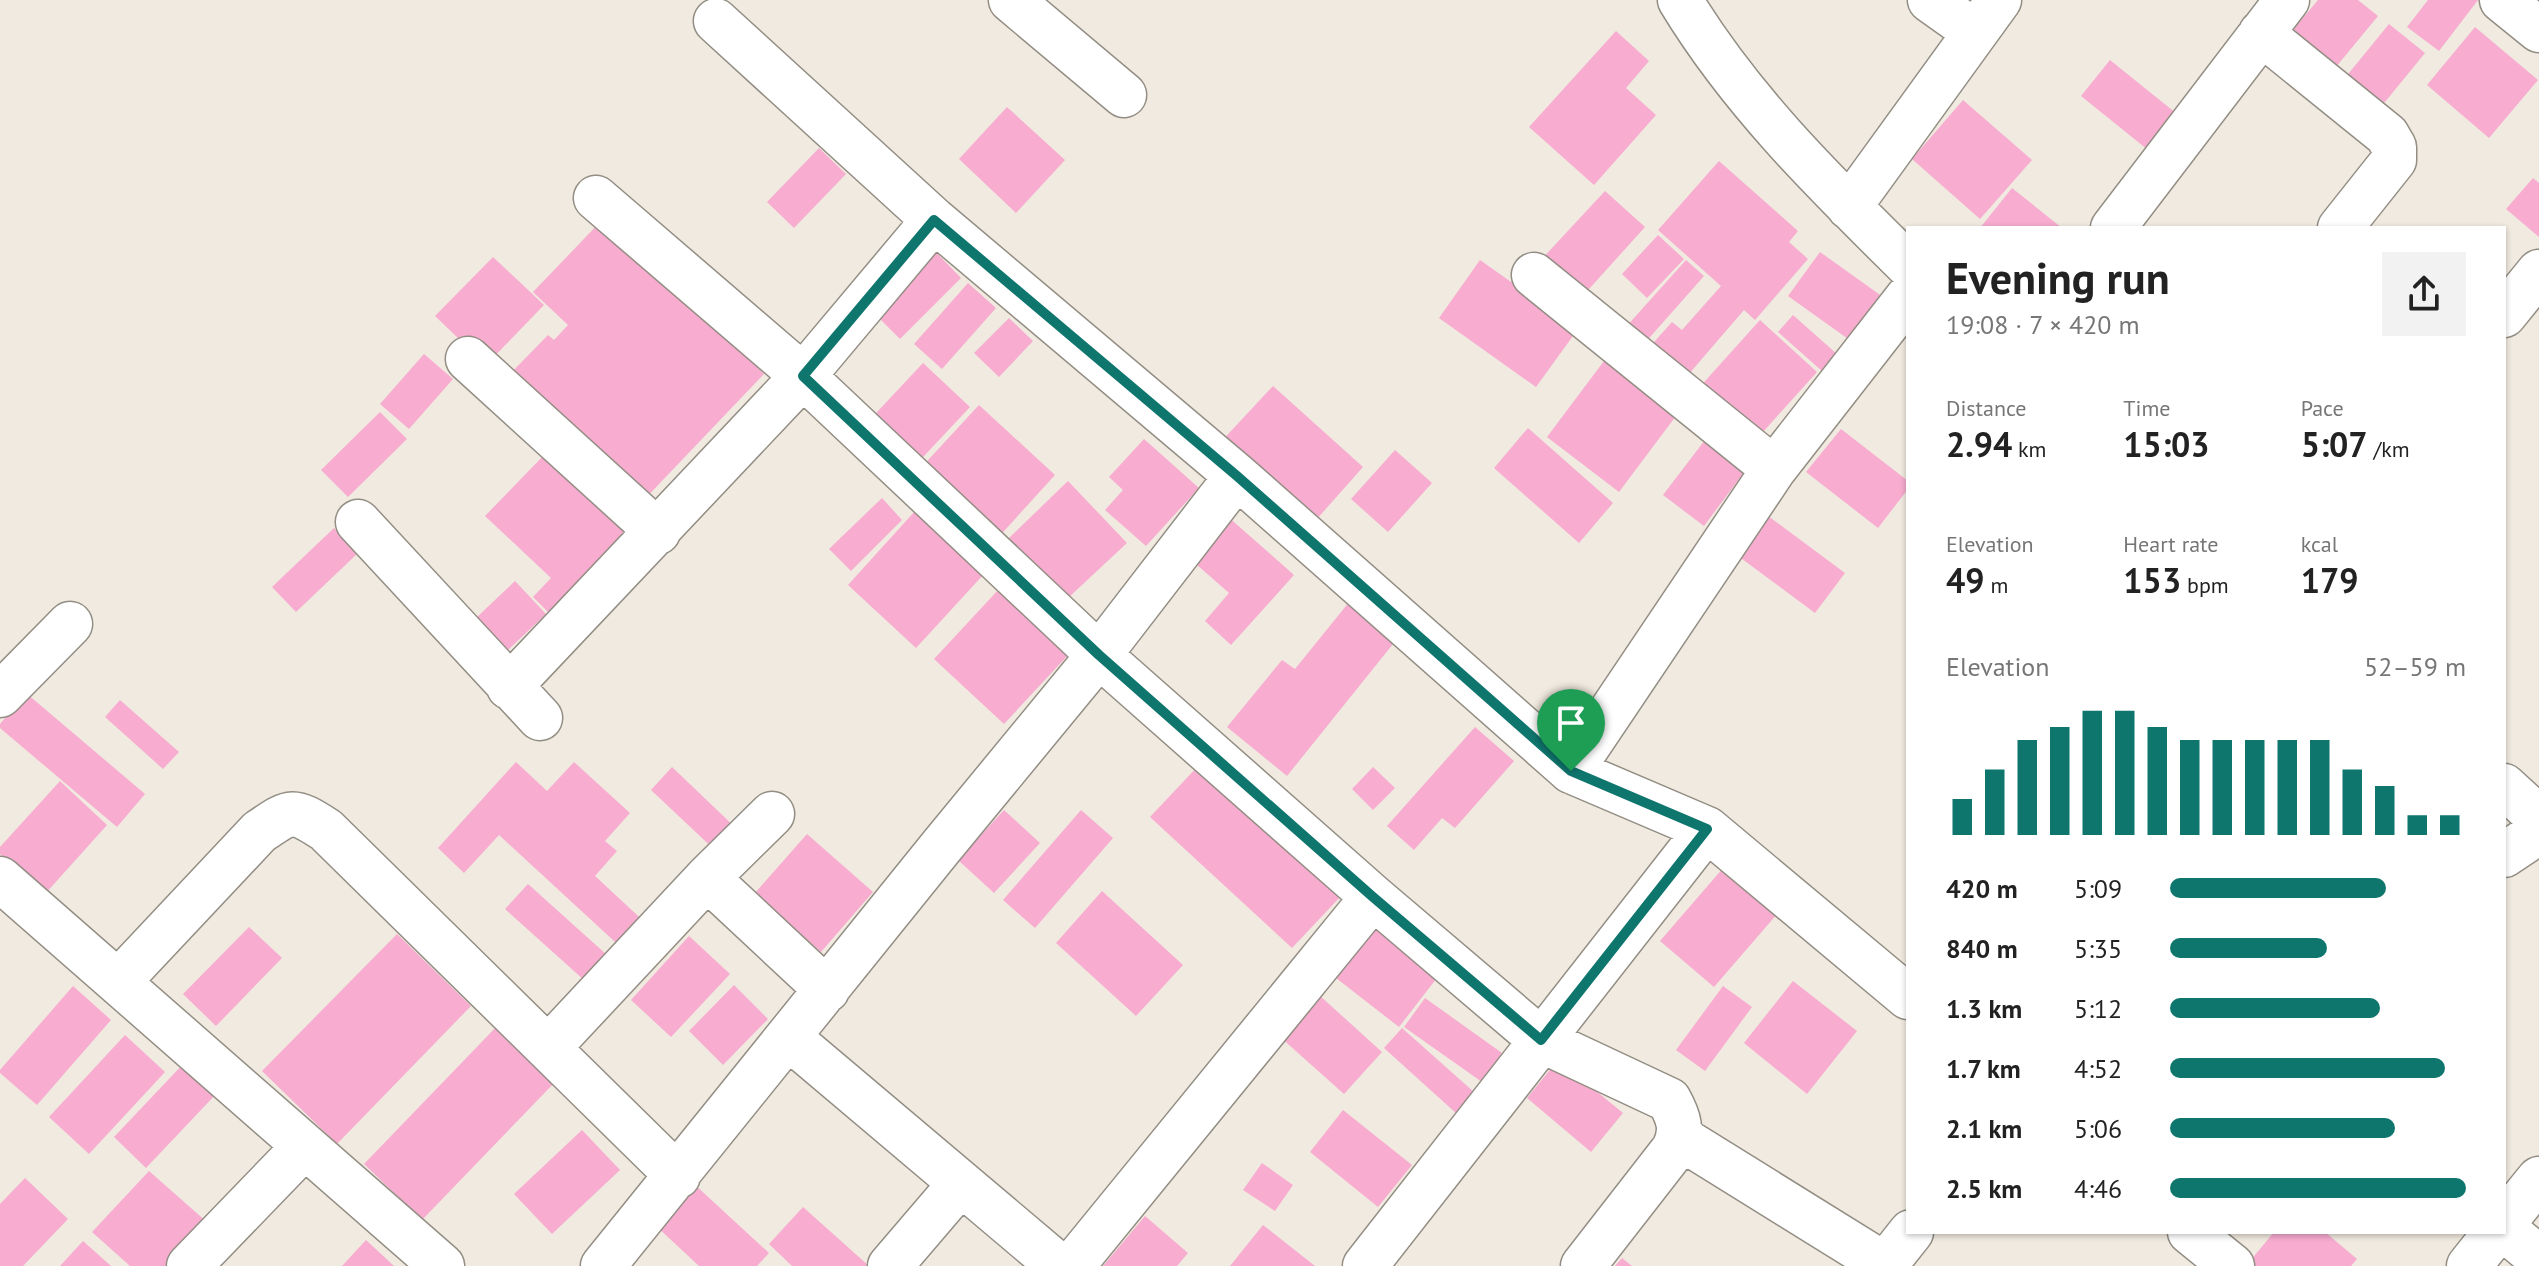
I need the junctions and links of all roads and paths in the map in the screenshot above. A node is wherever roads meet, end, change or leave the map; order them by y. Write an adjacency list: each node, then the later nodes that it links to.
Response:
1 (1011, 0): 9 (street)
2 (1680, 0): 11 (street)
3 (1930, 0): 5 (street)
4 (2502, 0): 8 (street)
5 (1987, 16): 11 (street)
6 (2274, 16): 13 (street); 14 (street)
7 (716, 21): 12 (street)
8 (2539, 30)
9 (1124, 95)
10 (596, 198): 21 (street)
11 (1849, 207): 15 (street)
12 (934, 220): 21 (street); 23 (street)
13 (2132, 222)
14 (2342, 226)
15 (1906, 263)
16 (2539, 272): 19 (street)
17 (1534, 275): 22 (street)
18 (1906, 300): 22 (street)
19 (2506, 313)
20 (468, 359): 25 (street)
21 (803, 376): 25 (street); 27 (street)
22 (1774, 469): 31 (street)
23 (1237, 476): 27 (street); 31 (street)
24 (358, 522): 28 (street)
25 (658, 532): 28 (street)
26 (70, 624): 29 (street)
27 (1099, 655): 40 (street); 42 (street)
28 (509, 687): 30 (street)
29 (0, 695)
30 (540, 718)
31 (1571, 771): 35 (street)
32 (2506, 788): 34 (street)
33 (772, 814): 38 (street)
34 (2539, 818)
35 (1707, 829): 43 (street); 45 (street)
36 (2539, 832): 37 (street)
37 (2506, 854)
38 (707, 878): 42 (street); 46 (street)
39 (0, 879): 41 (street)
40 (1373, 897): 45 (street); 63 (street)
41 (118, 982): 46 (street); 48 (street)
42 (827, 990): 44 (street)
43 (1906, 995)
44 (788, 1037): 49 (street); 51 (street)
45 (1541, 1040): 47 (street); 57 (street)
46 (548, 1048): 49 (street)
47 (1681, 1134): 64 (street); 65 (street)
48 (305, 1146): 58 (street); 59 (street)
49 (678, 1176): 60 (street)
50 (2539, 1179): 52 (street)
51 (961, 1183): 61 (street); 62 (street)
52 (2506, 1220)
53 (2506, 1231): 56 (street)
54 (1909, 1234): 65 (street)
55 (2494, 1234): 66 (street)
56 (2539, 1258)
57 (1378, 1261)
58 (189, 1266)
59 (442, 1266)
60 (603, 1266)
61 (890, 1266)
62 (1059, 1266)
63 (1072, 1266)
64 (1583, 1266)
65 (1885, 1266)
66 (2469, 1266)

